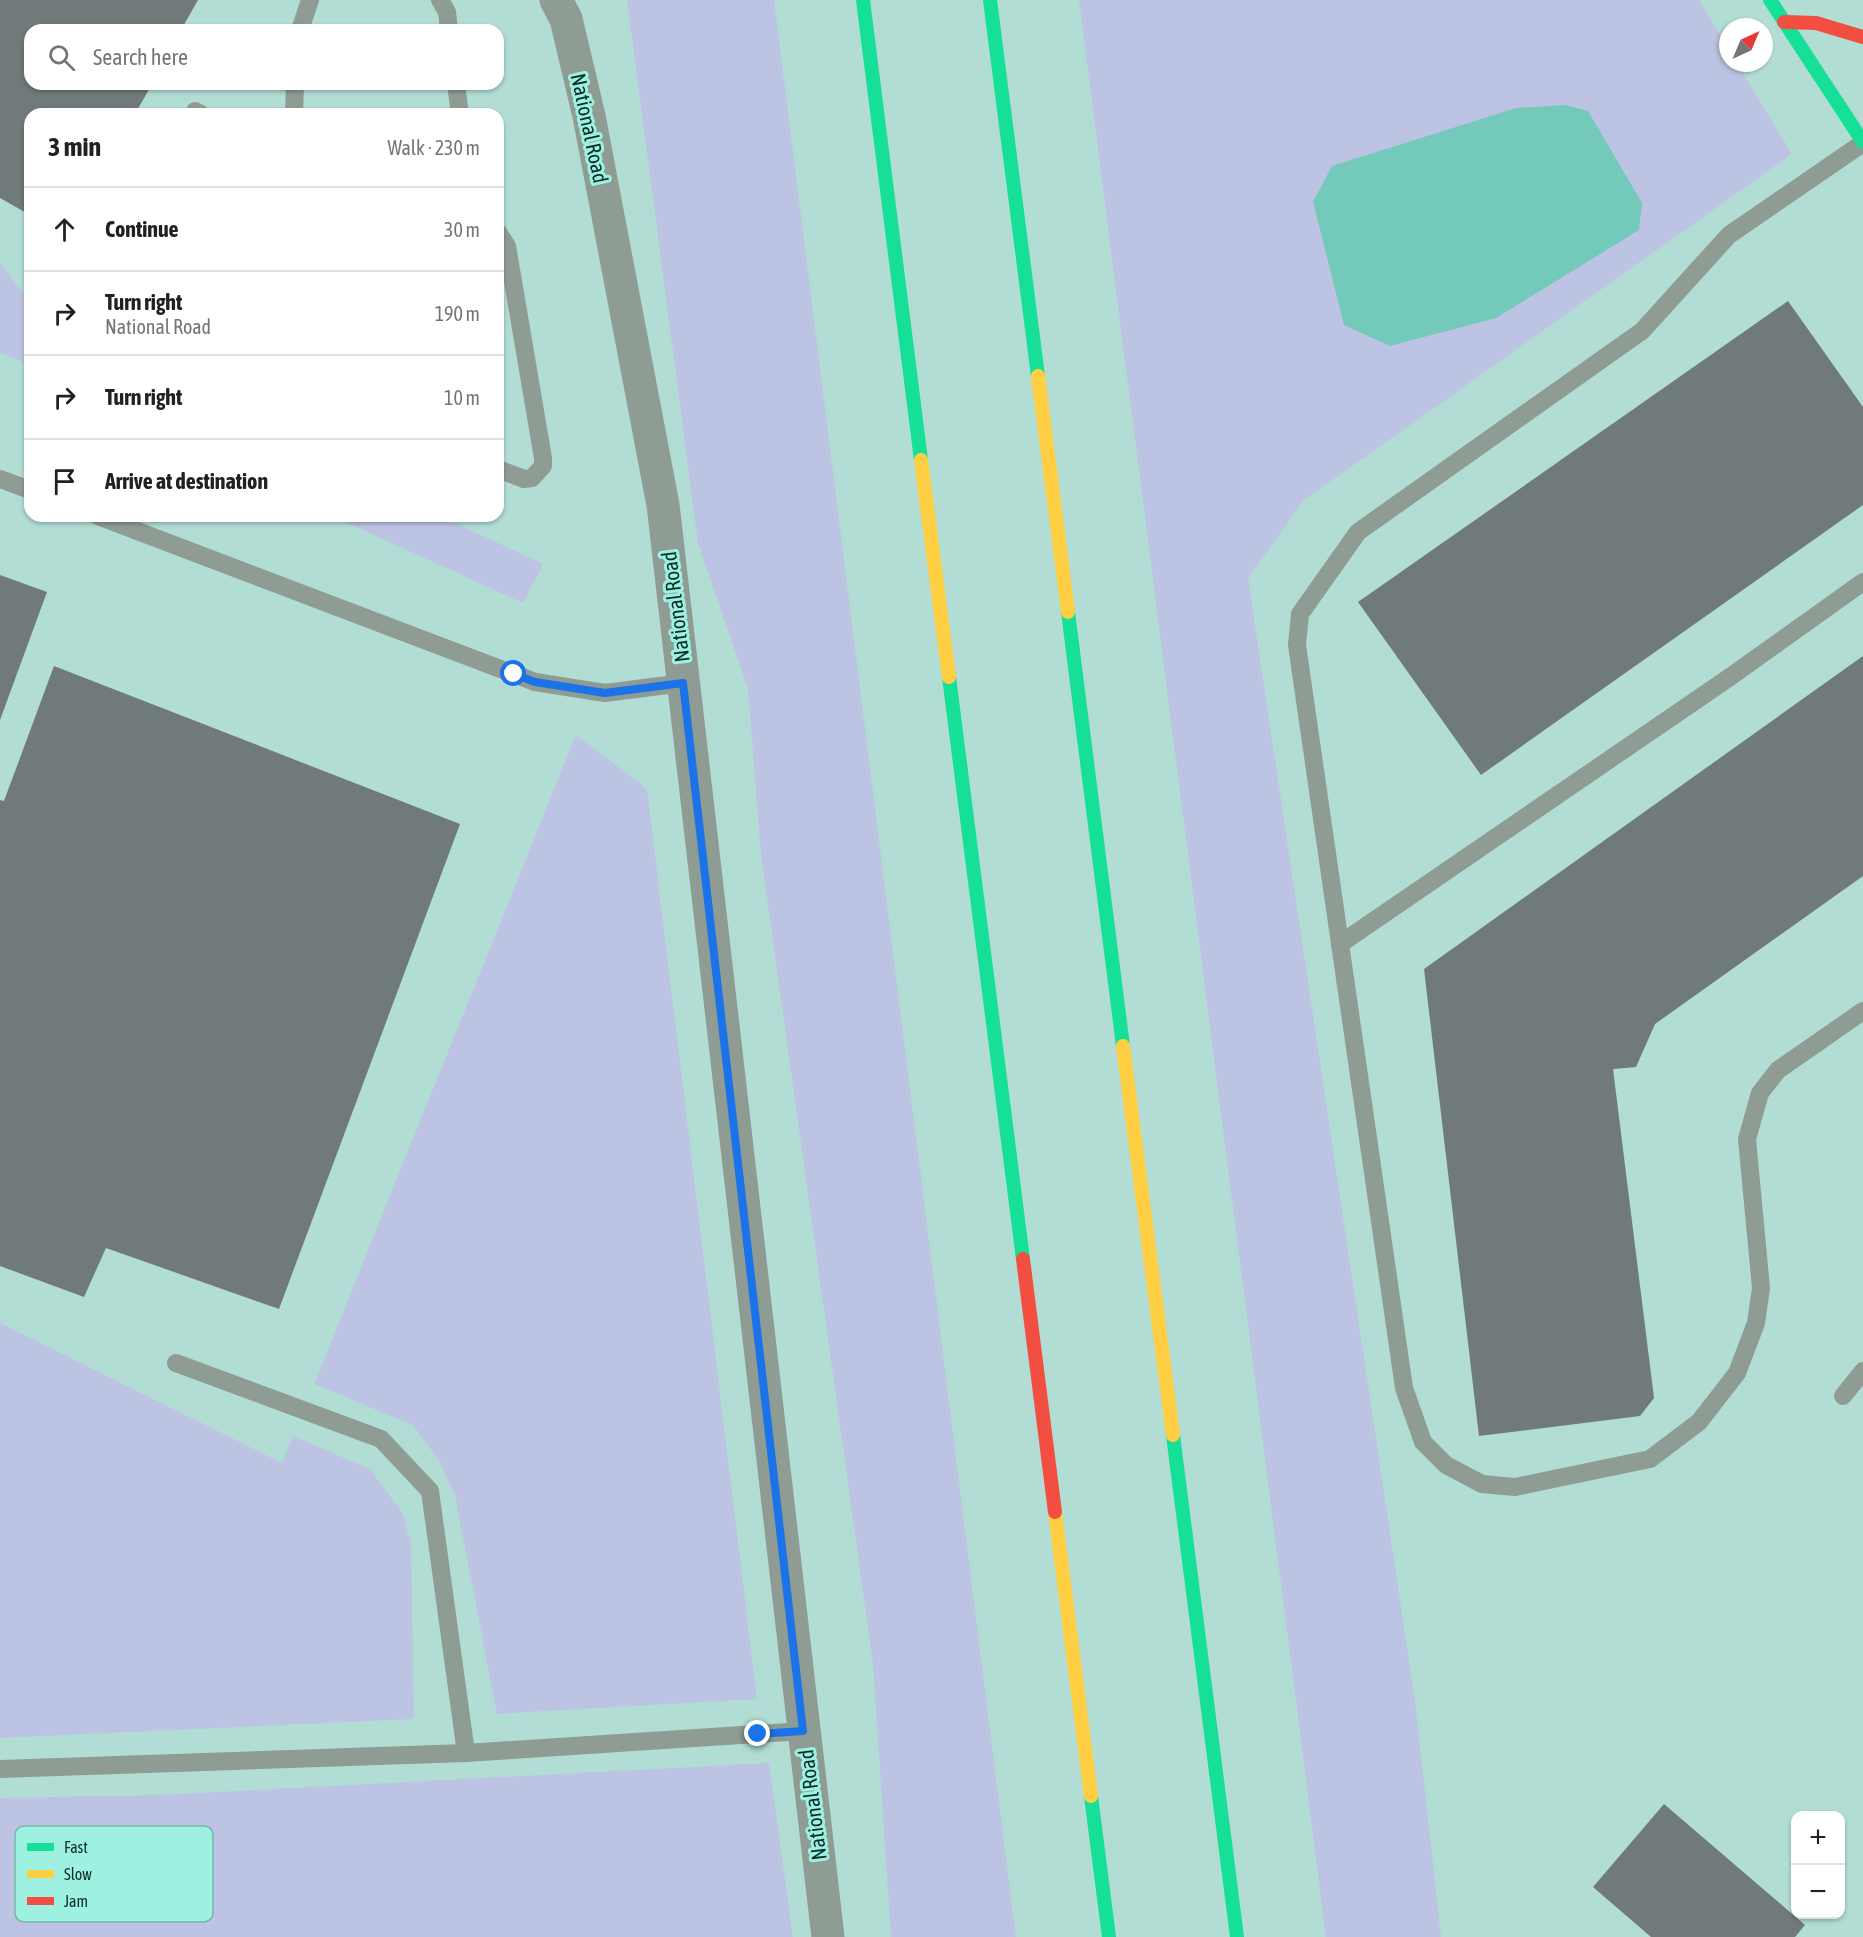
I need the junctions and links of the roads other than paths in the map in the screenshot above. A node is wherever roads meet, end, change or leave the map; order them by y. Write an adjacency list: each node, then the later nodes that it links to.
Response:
1 (310, 0): 8 (lane)
2 (440, 0): 9 (lane)
3 (556, 0): 22 (street, National Road)
4 (863, 0): 32 (main road)
5 (990, 0): 33 (main road)
6 (1770, 0): 7 (main road)
7 (1784, 22): 10 (main road); 15 (main road)
8 (302, 24)
9 (448, 24)
10 (1863, 37)
11 (295, 90): 13 (lane)
12 (457, 90): 14 (lane)
13 (294, 108)
14 (458, 108)
15 (1863, 143): 23 (lane)
16 (504, 241): 17 (lane)
17 (504, 471)
18 (0, 479): 19 (lane)
19 (24, 488)
20 (114, 522): 22 (lane)
21 (1863, 582): 23 (lane)
22 (683, 683): 28 (street, National Road)
23 (1340, 944): 24 (lane)
24 (1863, 1011)
25 (176, 1363): 29 (lane)
26 (1863, 1371): 27 (lane)
27 (1843, 1396)
28 (803, 1731): 29 (lane); 31 (street, National Road)
29 (465, 1753): 30 (lane)
30 (0, 1769)
31 (828, 1937)
32 (1109, 1937)
33 (1237, 1937)

